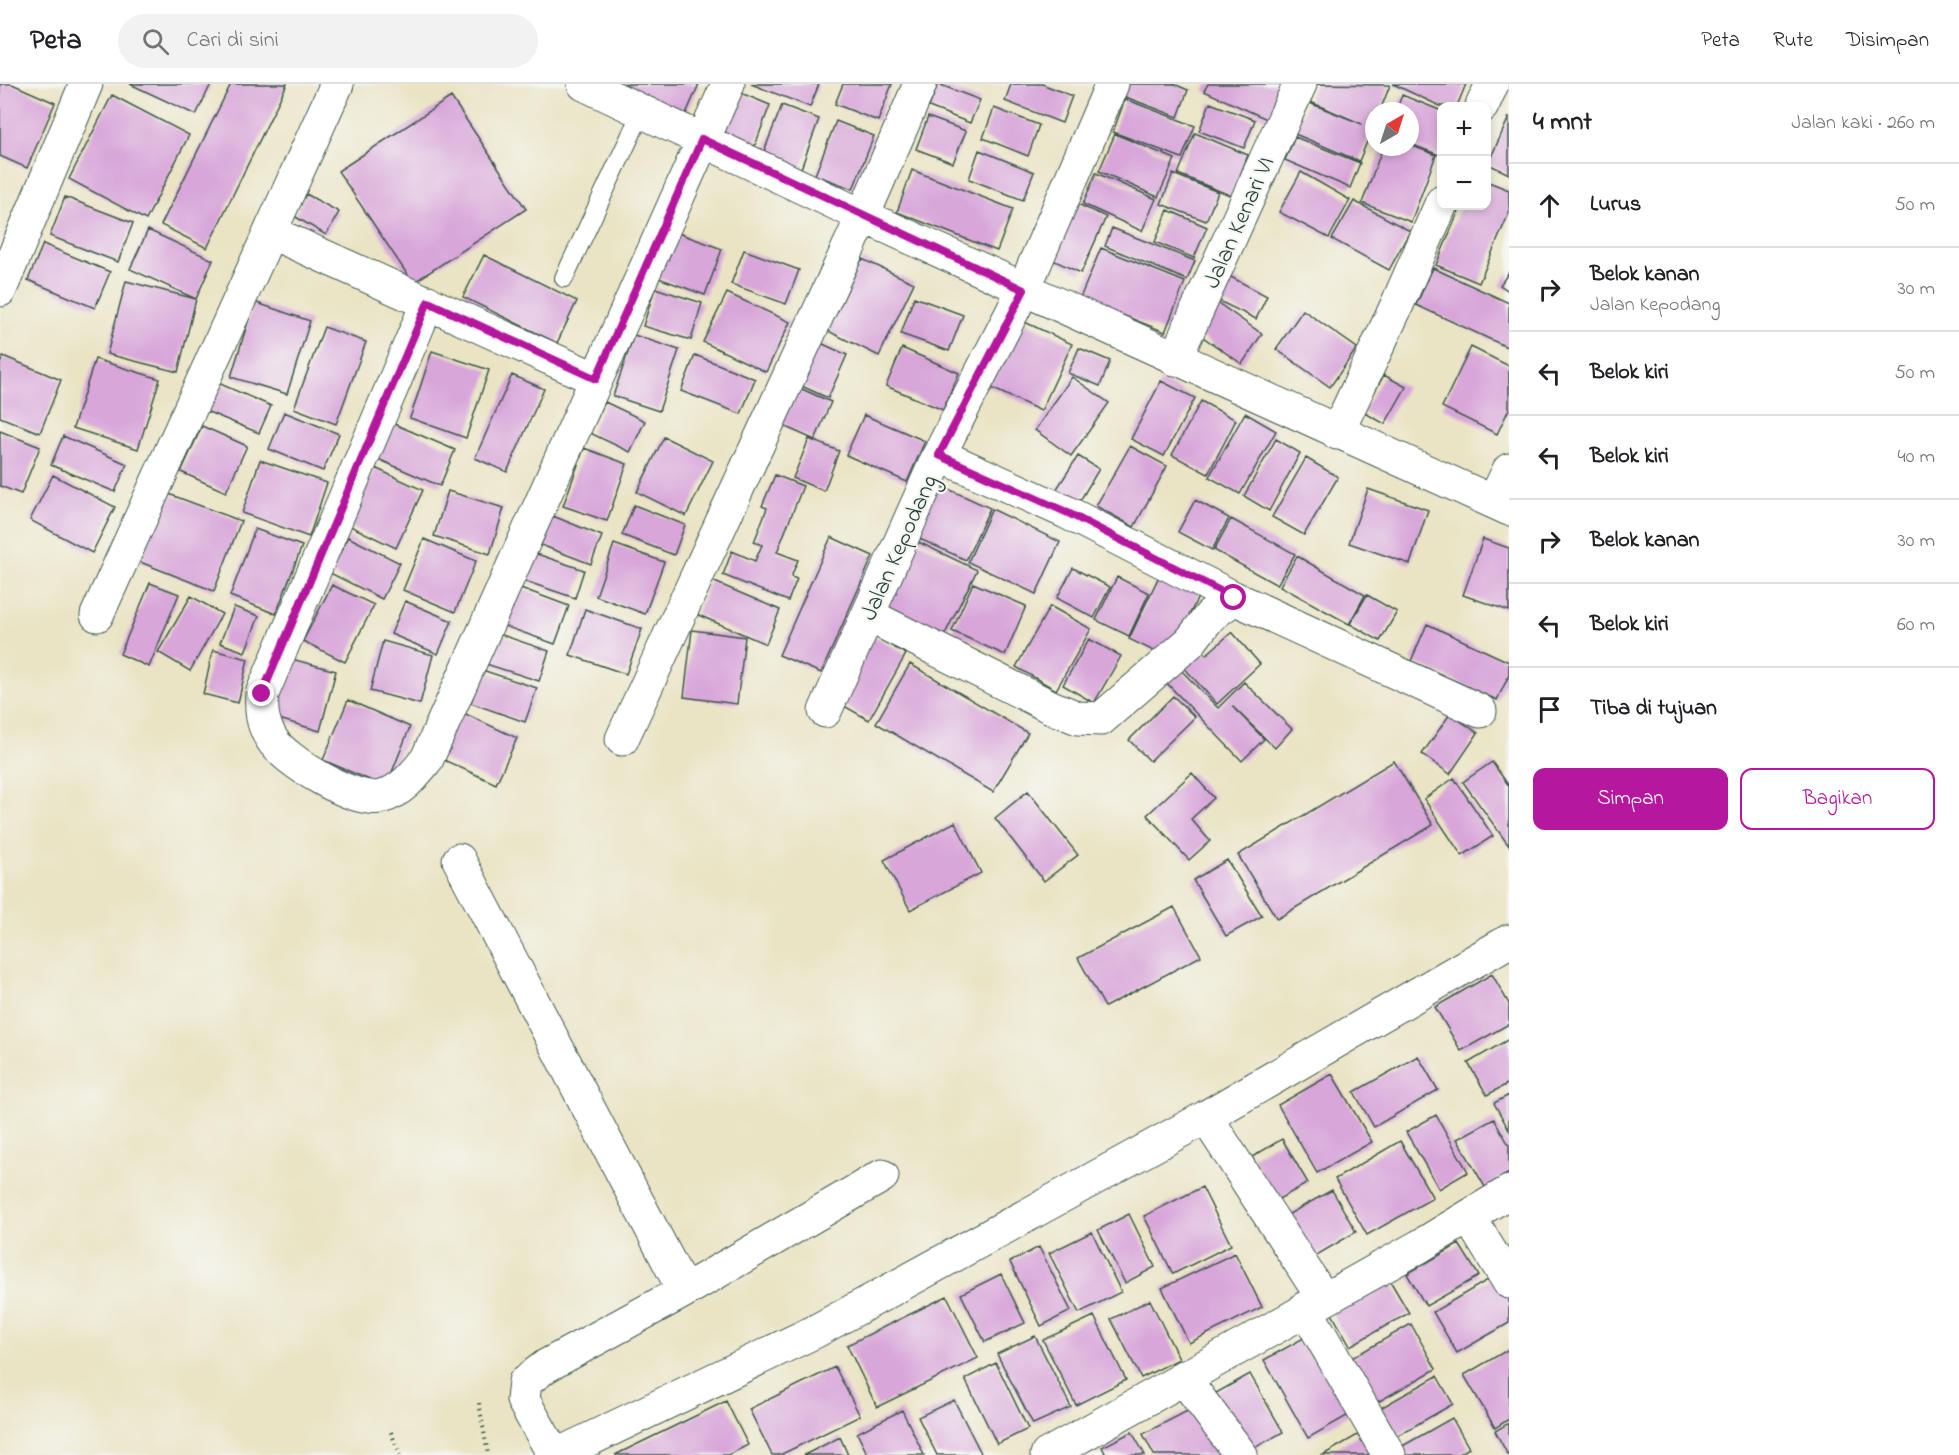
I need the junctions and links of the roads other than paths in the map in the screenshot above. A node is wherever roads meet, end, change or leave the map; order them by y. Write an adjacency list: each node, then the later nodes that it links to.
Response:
1 (86, 84): 16 (street)
2 (337, 84): 14 (street)
3 (584, 84): 10 (street)
4 (728, 84): 11 (street)
5 (920, 84): 13 (street)
6 (1112, 84): 17 (street, Jalan Kepodang)
7 (1300, 84): 19 (street, Jalan Kenari VI)
8 (1492, 84): 9 (street)
9 (1484, 102)
10 (642, 111): 11 (street); 15 (lane)
11 (702, 139): 13 (street); 20 (street)
12 (1438, 210): 21 (street)
13 (863, 216): 17 (street); 30 (street)
14 (270, 232): 18 (street); 26 (street)
15 (564, 278)
16 (0, 290)
17 (1024, 290): 19 (street); 22 (street, Jalan Kepodang)
18 (428, 302): 20 (street); 20 (street)
19 (1175, 359): 21 (street)
20 (596, 379)
21 (1337, 433): 24 (street)
22 (939, 455): 25 (street); 27 (street, Jalan Kepodang)
23 (1509, 470): 24 (street)
24 (1502, 505)
25 (1234, 598): 27 (street); 29 (street)
26 (98, 615)
27 (868, 615): 28 (street, Jalan Kepodang)
28 (825, 711)
29 (1480, 711)
30 (622, 739)
31 (459, 860): 38 (street)
32 (1509, 940): 33 (street)
33 (1206, 1117): 39 (street); 41 (street)
34 (882, 1176): 38 (street)
35 (1509, 1192): 36 (street)
36 (1469, 1217): 37 (street); 39 (street)
37 (1509, 1282)
38 (684, 1291): 41 (street)
39 (1314, 1303): 40 (street); 44 (street)
40 (1183, 1377): 42 (street); 43 (street)
41 (556, 1455)
42 (1047, 1455)
43 (1241, 1455)
44 (1389, 1455)

